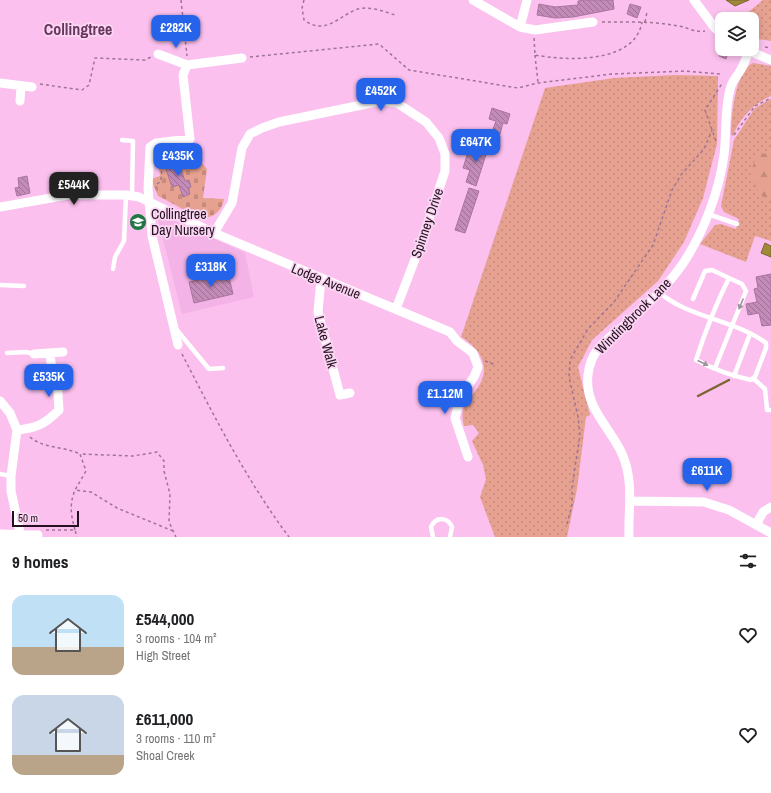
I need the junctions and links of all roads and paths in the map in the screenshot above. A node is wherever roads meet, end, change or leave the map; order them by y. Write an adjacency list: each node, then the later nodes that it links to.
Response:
1 (181, 0): 20 (path)
2 (304, 0): 7 (path)
3 (473, 0): 11 (street)
4 (527, 0): 11 (street)
5 (694, 0): 12 (street)
6 (647, 12): 10 (path)
7 (395, 15)
8 (593, 22): 9 (path); 13 (street)
9 (642, 22): 10 (path); 15 (path)
10 (644, 22): 12 (path)
11 (520, 27): 13 (street)
12 (714, 27)
13 (535, 30): 15 (path)
14 (158, 54): 20 (street); 26 (path)
15 (535, 55): 24 (path)
16 (759, 55): 19 (street, Windingbrook Lane)
17 (744, 56): 36 (street, Windingbrook Lane)
18 (242, 58): 20 (street); 24 (path)
19 (771, 60)
20 (187, 65): 34 (street)
21 (721, 74): 24 (path)
22 (726, 78): 29 (path)
23 (0, 83): 25 (street)
24 (538, 83)
25 (22, 86): 26 (street); 28 (street)
26 (32, 87)
27 (771, 98): 30 (path)
28 (20, 101)
29 (712, 130): 32 (path); 39 (path)
30 (732, 138)
31 (122, 140): 33 (lane)
32 (721, 142)
33 (129, 195): 34 (street, Lodge Avenue); 35 (street); 40 (lane)
34 (151, 202): 38 (street, Lodge Avenue); 49 (street)
35 (0, 207)
36 (708, 214): 37 (lane); 45 (street, Windingbrook Lane)
37 (737, 224)
38 (214, 233): 42 (street, Lodge Avenue); 47 (street, Spinney Drive)
39 (638, 266)
40 (114, 269)
41 (729, 278): 46 (lane); 48 (lane); 50 (lane, one-way to 50)
42 (322, 279): 47 (street, Lodge Avenue); 63 (street, Lake Walk)
43 (0, 285): 44 (lane)
44 (24, 286)
45 (660, 292): 48 (lane); 72 (street, Windingbrook Lane)
46 (693, 299)
47 (396, 309): 68 (street, Lodge Avenue)
48 (711, 318): 50 (lane); 58 (lane, one-way to 58)
49 (173, 324): 52 (street); 57 (lane)
50 (732, 326): 51 (lane); 58 (lane)
51 (750, 334): 59 (lane); 60 (lane)
52 (178, 345): 83 (path)
53 (63, 352): 55 (street)
54 (7, 353): 56 (lane)
55 (50, 353): 56 (street); 66 (street)
56 (34, 354)
57 (223, 368)
58 (715, 368): 59 (lane)
59 (734, 376): 60 (lane)
60 (753, 378): 62 (lane)
61 (771, 388): 62 (lane)
62 (765, 389): 65 (lane)
63 (350, 393)
64 (0, 401): 66 (street)
65 (771, 410)
66 (17, 430): 67 (path); 70 (street)
67 (80, 454): 71 (path); 76 (path)
68 (468, 457)
69 (0, 474): 70 (lane)
70 (11, 476): 77 (street)
71 (75, 490): 75 (path); 76 (path)
72 (631, 500): 74 (street); 86 (street, Windingbrook Lane)
73 (771, 507): 74 (street)
74 (756, 525): 78 (street)
75 (75, 530): 80 (path); 81 (path)
76 (173, 531): 82 (path)
77 (20, 533): 79 (street); 80 (street)
78 (771, 533)
79 (0, 534)
80 (38, 535)
81 (77, 537)
82 (176, 537)
83 (289, 537)
84 (433, 537): 85 (lane)
85 (450, 537)
86 (629, 537)

